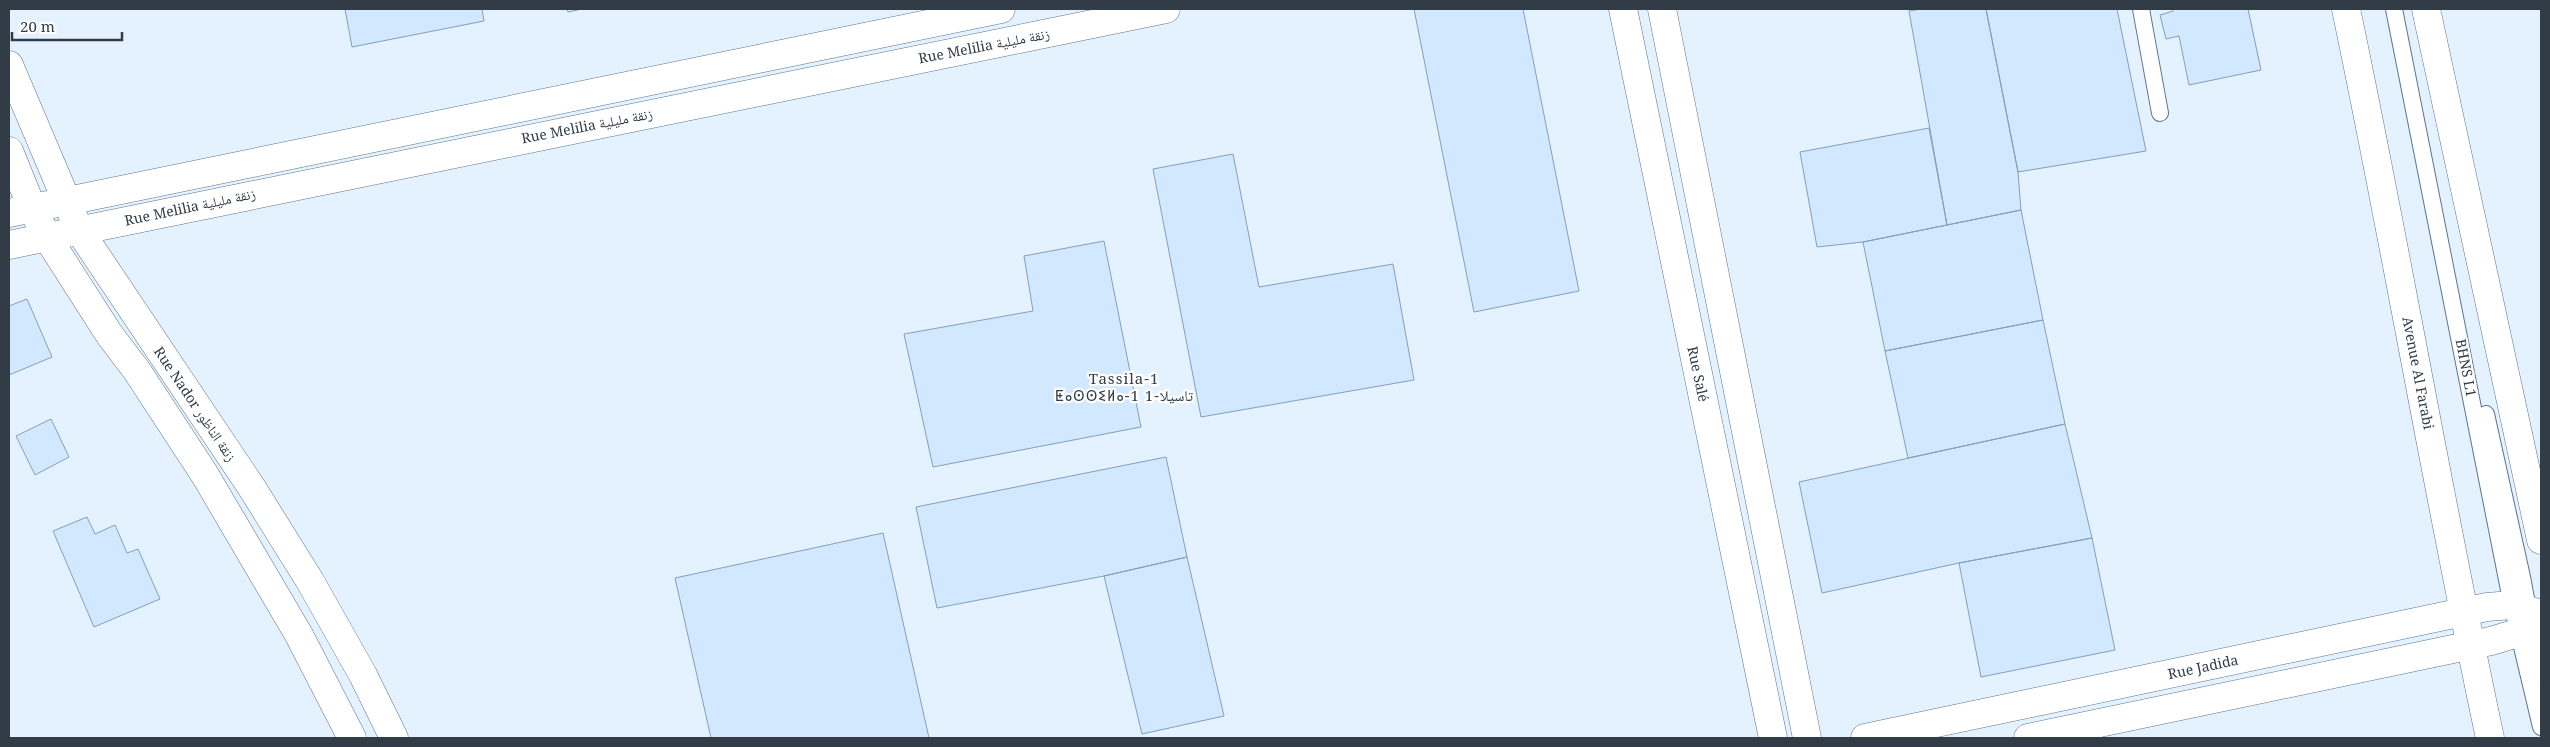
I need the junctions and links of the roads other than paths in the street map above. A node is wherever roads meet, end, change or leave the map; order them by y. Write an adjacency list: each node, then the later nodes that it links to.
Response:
1 (1001, 9): 13 (street)
2 (1166, 9): 15 (street, Rue Melilia زنقة مليلية)
3 (1623, 9): 26 (street, Rue Salé)
4 (1662, 9): 27 (street)
5 (2141, 9): 11 (lane)
6 (2346, 9): 19 (street, Avenue Al Farabi)
7 (2394, 9): 20 (lane, BHNS L1)
8 (2400, 9): 20 (lane, BHNS L1)
9 (2426, 9): 18 (street)
10 (9, 65): 13 (street, Rue Nador زنقة الناظور)
11 (2160, 113)
12 (9, 151): 14 (street)
13 (65, 202): 14 (street); 15 (street, Rue Nador زنقة الناظور)
14 (20, 211): 16 (street)
15 (79, 230): 16 (street, Rue Melilia زنقة مليلية); 25 (street, Rue Nador زنقة الناظور)
16 (47, 237): 17 (street, Rue Melilia زنقة مليلية); 24 (street)
17 (9, 244)
18 (2541, 540)
19 (2463, 612): 20 (street, Rue Jadida); 21 (street, Avenue Al Farabi); 28 (street, Rue Jadida)
20 (2529, 620): 21 (street); 22 (lane, BHNS L1); 23 (lane, BHNS L1)
21 (2470, 645): 29 (street); 30 (street, Avenue Al Farabi)
22 (2541, 679)
23 (2541, 726)
24 (352, 738)
25 (394, 738)
26 (1773, 738)
27 (1807, 738)
28 (1865, 738)
29 (2028, 738)
30 (2490, 738)

